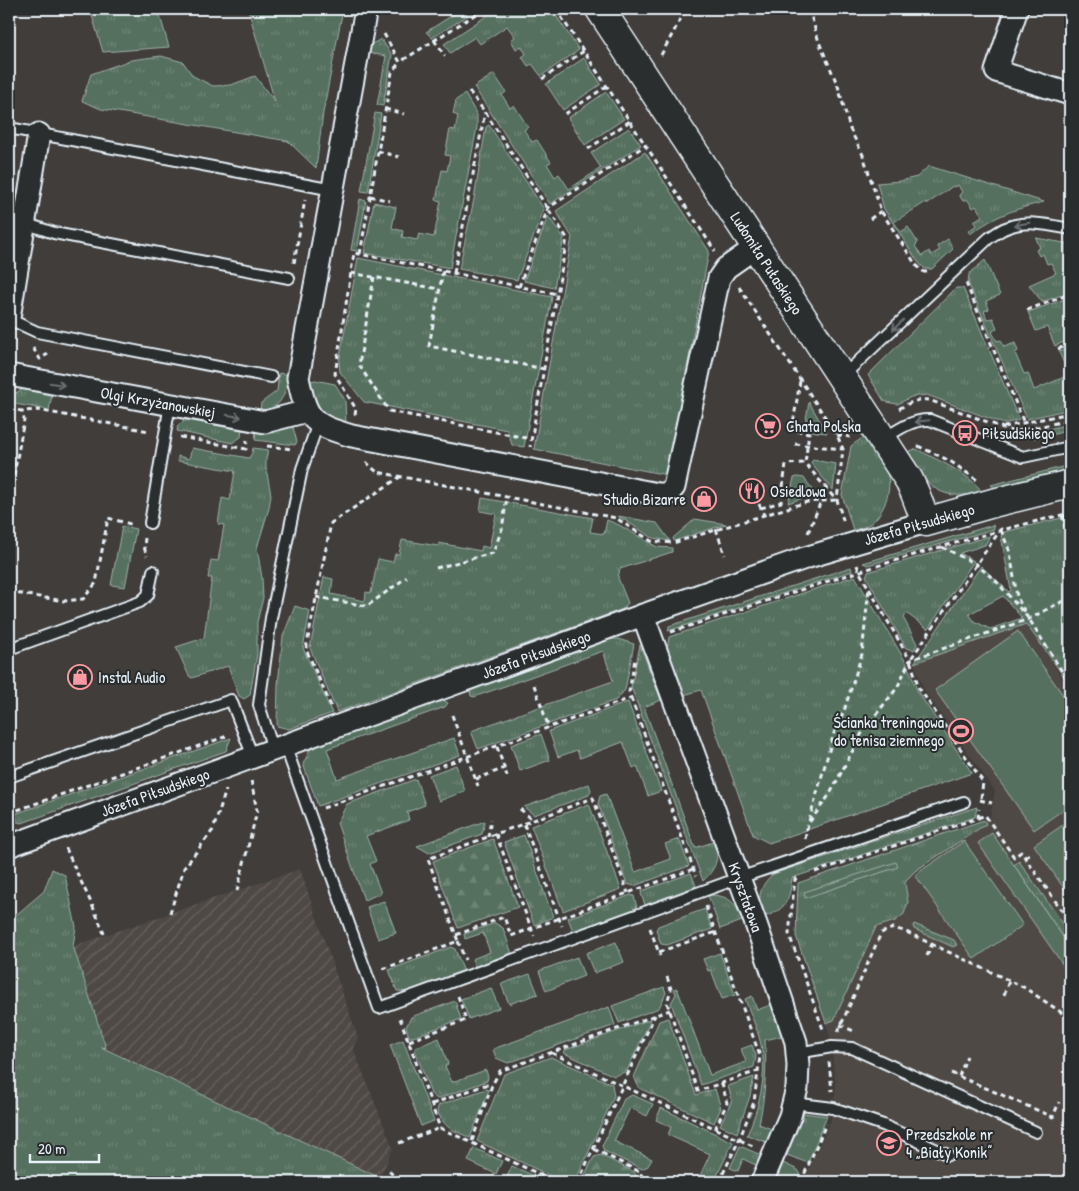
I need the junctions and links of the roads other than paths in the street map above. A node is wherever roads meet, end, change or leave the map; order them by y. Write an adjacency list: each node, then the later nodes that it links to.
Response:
1 (366, 9): 7 (street)
2 (600, 9): 10 (street, Ludomiła Pułaskiego)
3 (1017, 9): 4 (street)
4 (1070, 94)
5 (9, 128): 6 (lane)
6 (39, 134): 7 (lane); 8 (street)
7 (333, 190): 17 (street)
8 (17, 222): 11 (lane); 12 (street)
9 (1070, 229): 15 (lane, one-way to 15)
10 (756, 247): 15 (street, Ludomiła Pułaskiego); 17 (street)
11 (289, 278)
12 (9, 319): 14 (lane)
13 (9, 375): 16 (street, Olgi Krzyżanowskiej, one-way to 16)
14 (271, 377)
15 (842, 378): 18 (street, Ludomiła Pułaskiego)
16 (170, 404): 17 (street, Olgi Krzyżanowskiej, one-way to 17); 22 (lane)
17 (312, 417): 26 (lane)
18 (890, 435): 19 (lane, one-way to 18); 21 (street, Ludomiła Pułaskiego)
19 (1070, 447)
20 (1070, 484): 21 (street, Józefa Piłsudskiego)
21 (926, 522): 24 (street, Józefa Piłsudskiego)
22 (150, 523)
23 (153, 571): 25 (lane)
24 (643, 615): 26 (street, Józefa Piłsudskiego); 31 (street, Kryształowa)
25 (9, 649)
26 (279, 747): 27 (street, Józefa Piłsudskiego); 31 (lane)
27 (250, 758): 28 (lane); 30 (street, Józefa Piłsudskiego)
28 (9, 777)
29 (964, 802): 31 (lane)
30 (9, 846)
31 (739, 878): 32 (street, Kryształowa)
32 (797, 1054): 33 (street, Kryształowa); 34 (lane)
33 (793, 1103): 35 (lane); 36 (street, Kryształowa)
34 (1036, 1132)
35 (948, 1155)
36 (762, 1182)

